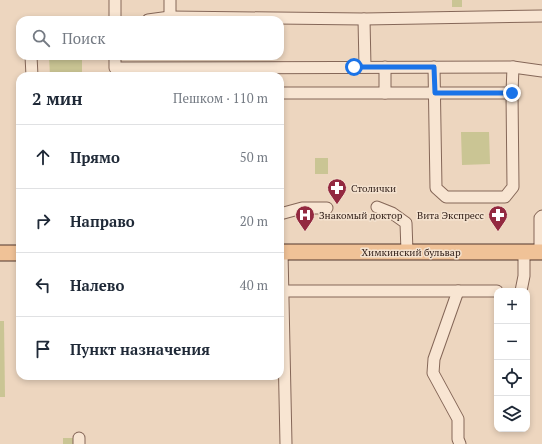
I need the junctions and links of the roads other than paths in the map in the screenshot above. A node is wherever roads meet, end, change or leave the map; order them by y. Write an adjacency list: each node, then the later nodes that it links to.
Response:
1 (115, 0): 3 (lane)
2 (170, 0): 4 (lane)
3 (115, 16)
4 (170, 16)
5 (542, 16): 7 (lane)
6 (284, 18): 7 (lane)
7 (364, 19): 10 (lane)
8 (31, 60): 15 (lane)
9 (115, 60): 16 (lane)
10 (365, 67): 11 (lane); 18 (lane)
11 (385, 67): 12 (lane); 20 (lane)
12 (434, 67): 13 (lane); 21 (lane)
13 (513, 67): 14 (lane); 22 (lane)
14 (542, 71)
15 (32, 72)
16 (115, 72): 17 (lane)
17 (165, 72): 18 (lane)
18 (248, 72)
19 (284, 93): 20 (lane)
20 (385, 93): 21 (lane)
21 (435, 93): 22 (lane); 22 (lane)
22 (512, 93)
23 (378, 207): 29 (lane)
24 (326, 208): 25 (lane)
25 (284, 213)
26 (542, 216): 30 (lane)
27 (524, 251): 29 (main road, Химкинский бульвар); 30 (main road, Химкинский бульвар); 33 (lane)
28 (284, 252): 29 (main road, Химкинский бульвар)
29 (407, 252)
30 (541, 252)
31 (0, 253): 32 (main road)
32 (16, 253)
33 (522, 288)
34 (284, 291): 35 (lane)
35 (458, 291): 36 (lane); 39 (lane)
36 (494, 291)
37 (284, 380): 38 (lane)
38 (286, 444)
39 (460, 444)

